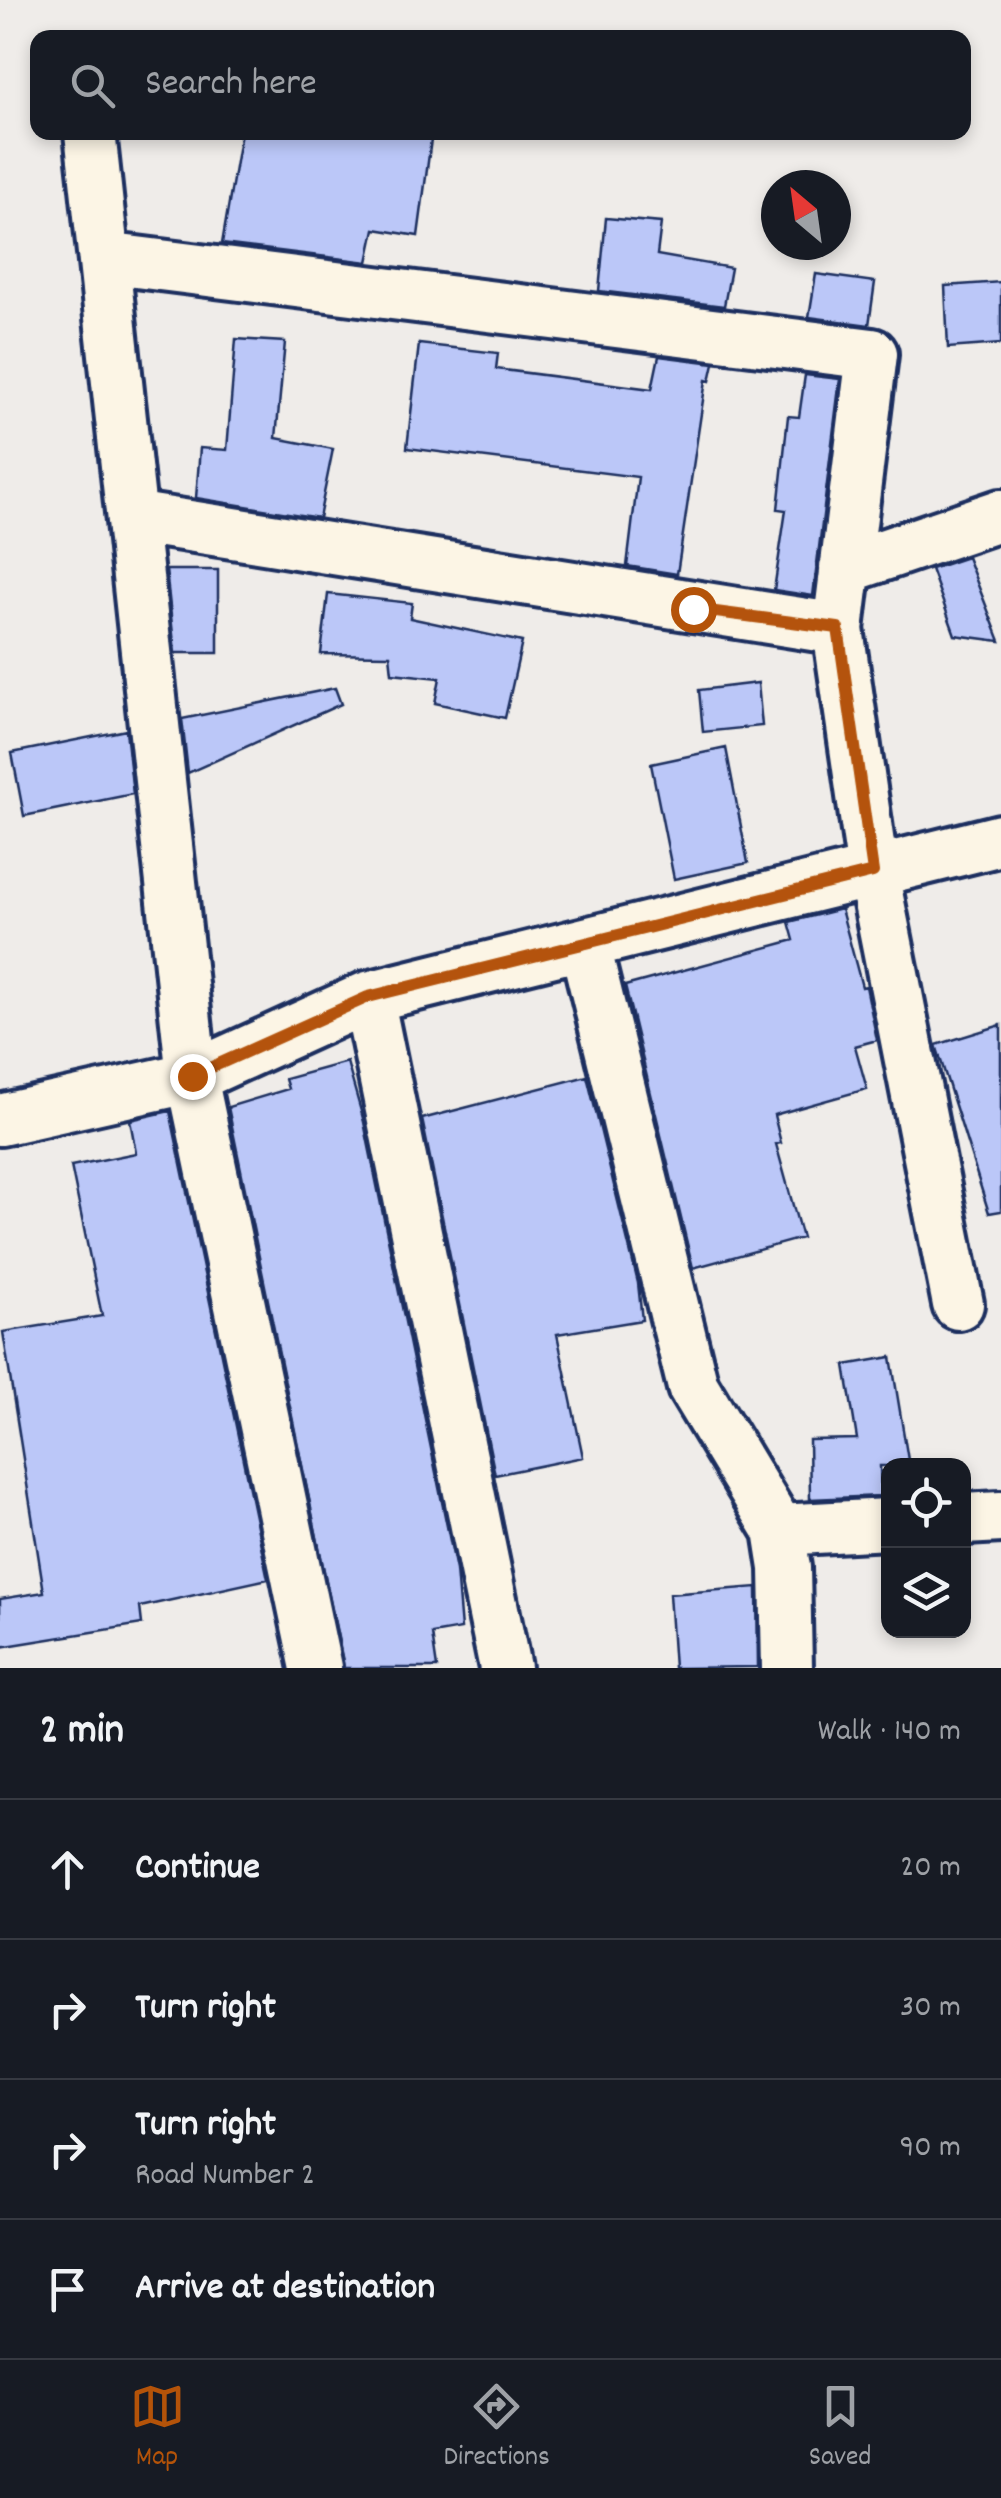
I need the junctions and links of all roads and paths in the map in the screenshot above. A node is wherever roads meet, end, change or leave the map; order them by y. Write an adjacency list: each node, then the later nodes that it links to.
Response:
1 (91, 140): 2 (street)
2 (104, 258): 4 (street); 5 (street)
3 (1001, 516): 5 (street)
4 (132, 517): 6 (street); 11 (street)
5 (845, 568): 6 (street)
6 (838, 628): 8 (street)
7 (1001, 840): 8 (street)
8 (873, 872): 9 (street); 13 (street)
9 (585, 946): 10 (street); 17 (street)
10 (368, 997): 11 (street); 19 (street)
11 (192, 1076): 12 (street); 18 (street)
12 (0, 1120)
13 (958, 1304)
14 (1001, 1517): 15 (street)
15 (971, 1519)
16 (881, 1524): 17 (street)
17 (779, 1530): 20 (street)
18 (316, 1668)
19 (505, 1668)
20 (787, 1668)

